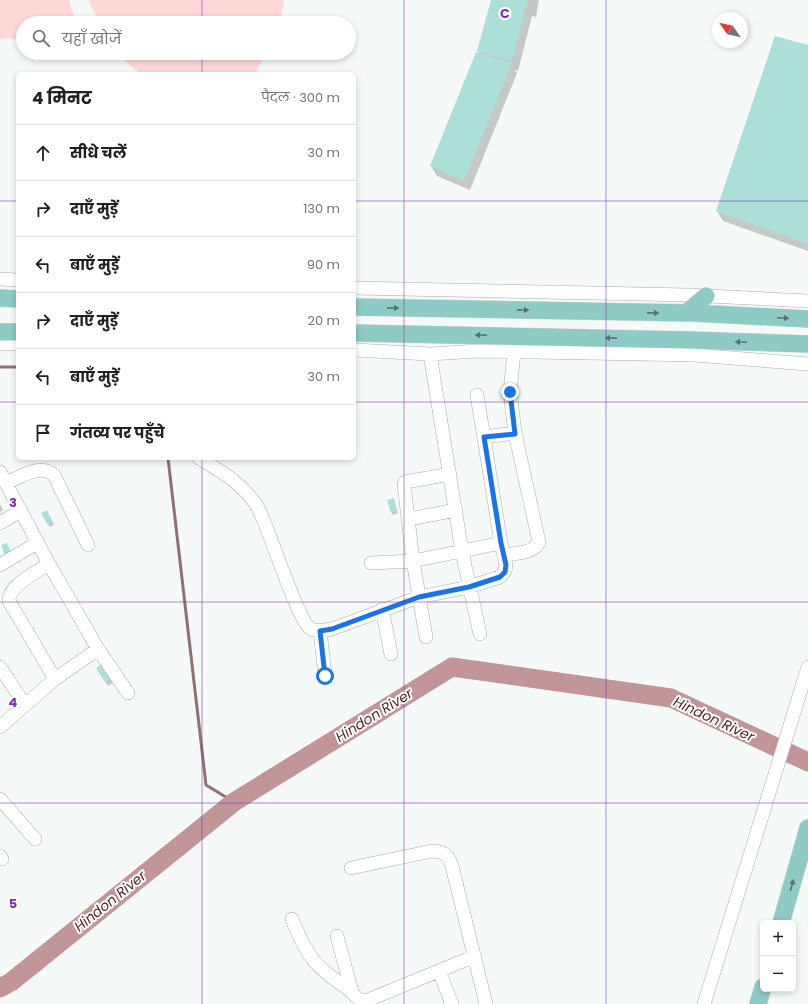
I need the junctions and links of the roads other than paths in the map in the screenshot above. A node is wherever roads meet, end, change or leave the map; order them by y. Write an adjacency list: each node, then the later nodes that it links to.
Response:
1 (0, 279): 2 (street)
2 (16, 280)
3 (356, 288): 4 (street)
4 (706, 296): 7 (street); 9 (main road)
5 (0, 298): 6 (main road)
6 (16, 299)
7 (808, 301)
8 (356, 307): 9 (main road, one-way to 9)
9 (686, 313): 10 (main road, one-way to 10)
10 (808, 319)
11 (0, 332): 12 (main road)
12 (16, 332)
13 (356, 333): 16 (main road, one-way to 13)
14 (0, 344): 15 (street)
15 (16, 344)
16 (807, 346)
17 (356, 350): 19 (street)
18 (514, 352): 19 (street); 20 (street); 22 (street)
19 (430, 354): 25 (street)
20 (808, 364)
21 (477, 395): 23 (street)
22 (515, 434): 23 (street); 33 (street)
23 (484, 437): 33 (street)
24 (202, 460): 42 (street)
25 (450, 474): 27 (street); 29 (street)
26 (3, 479): 28 (street); 32 (street)
27 (456, 510): 29 (street); 34 (street)
28 (20, 511): 30 (street); 31 (street)
29 (409, 519): 35 (street)
30 (0, 523)
31 (37, 543): 37 (street); 38 (street)
32 (88, 545)
33 (502, 549): 34 (street); 39 (street)
34 (462, 552): 35 (street); 39 (street)
35 (413, 560): 36 (street); 40 (street)
36 (371, 563)
37 (48, 564): 45 (street); 50 (street)
38 (0, 565)
39 (469, 587): 40 (street); 43 (street)
40 (419, 597): 41 (street); 44 (street)
41 (382, 609): 42 (street); 46 (street)
42 (320, 631): 49 (street)
43 (480, 634)
44 (426, 637)
45 (98, 649): 50 (street); 51 (street)
46 (391, 654)
47 (0, 667): 52 (street)
48 (808, 667): 65 (street)
49 (325, 676)
50 (55, 679): 52 (street)
51 (128, 693)
52 (25, 705): 53 (street)
53 (0, 727)
54 (0, 799): 56 (street)
55 (808, 828): 59 (main road, one-way to 55)
56 (35, 839)
57 (352, 868): 61 (street)
58 (292, 919): 63 (street)
59 (782, 920)
60 (337, 936): 63 (street)
61 (475, 956): 62 (street); 67 (street)
62 (439, 971): 63 (street); 66 (street)
63 (352, 992)
64 (762, 992): 68 (main road)
65 (705, 1002)
66 (452, 1004)
67 (486, 1004)
68 (758, 1004)

